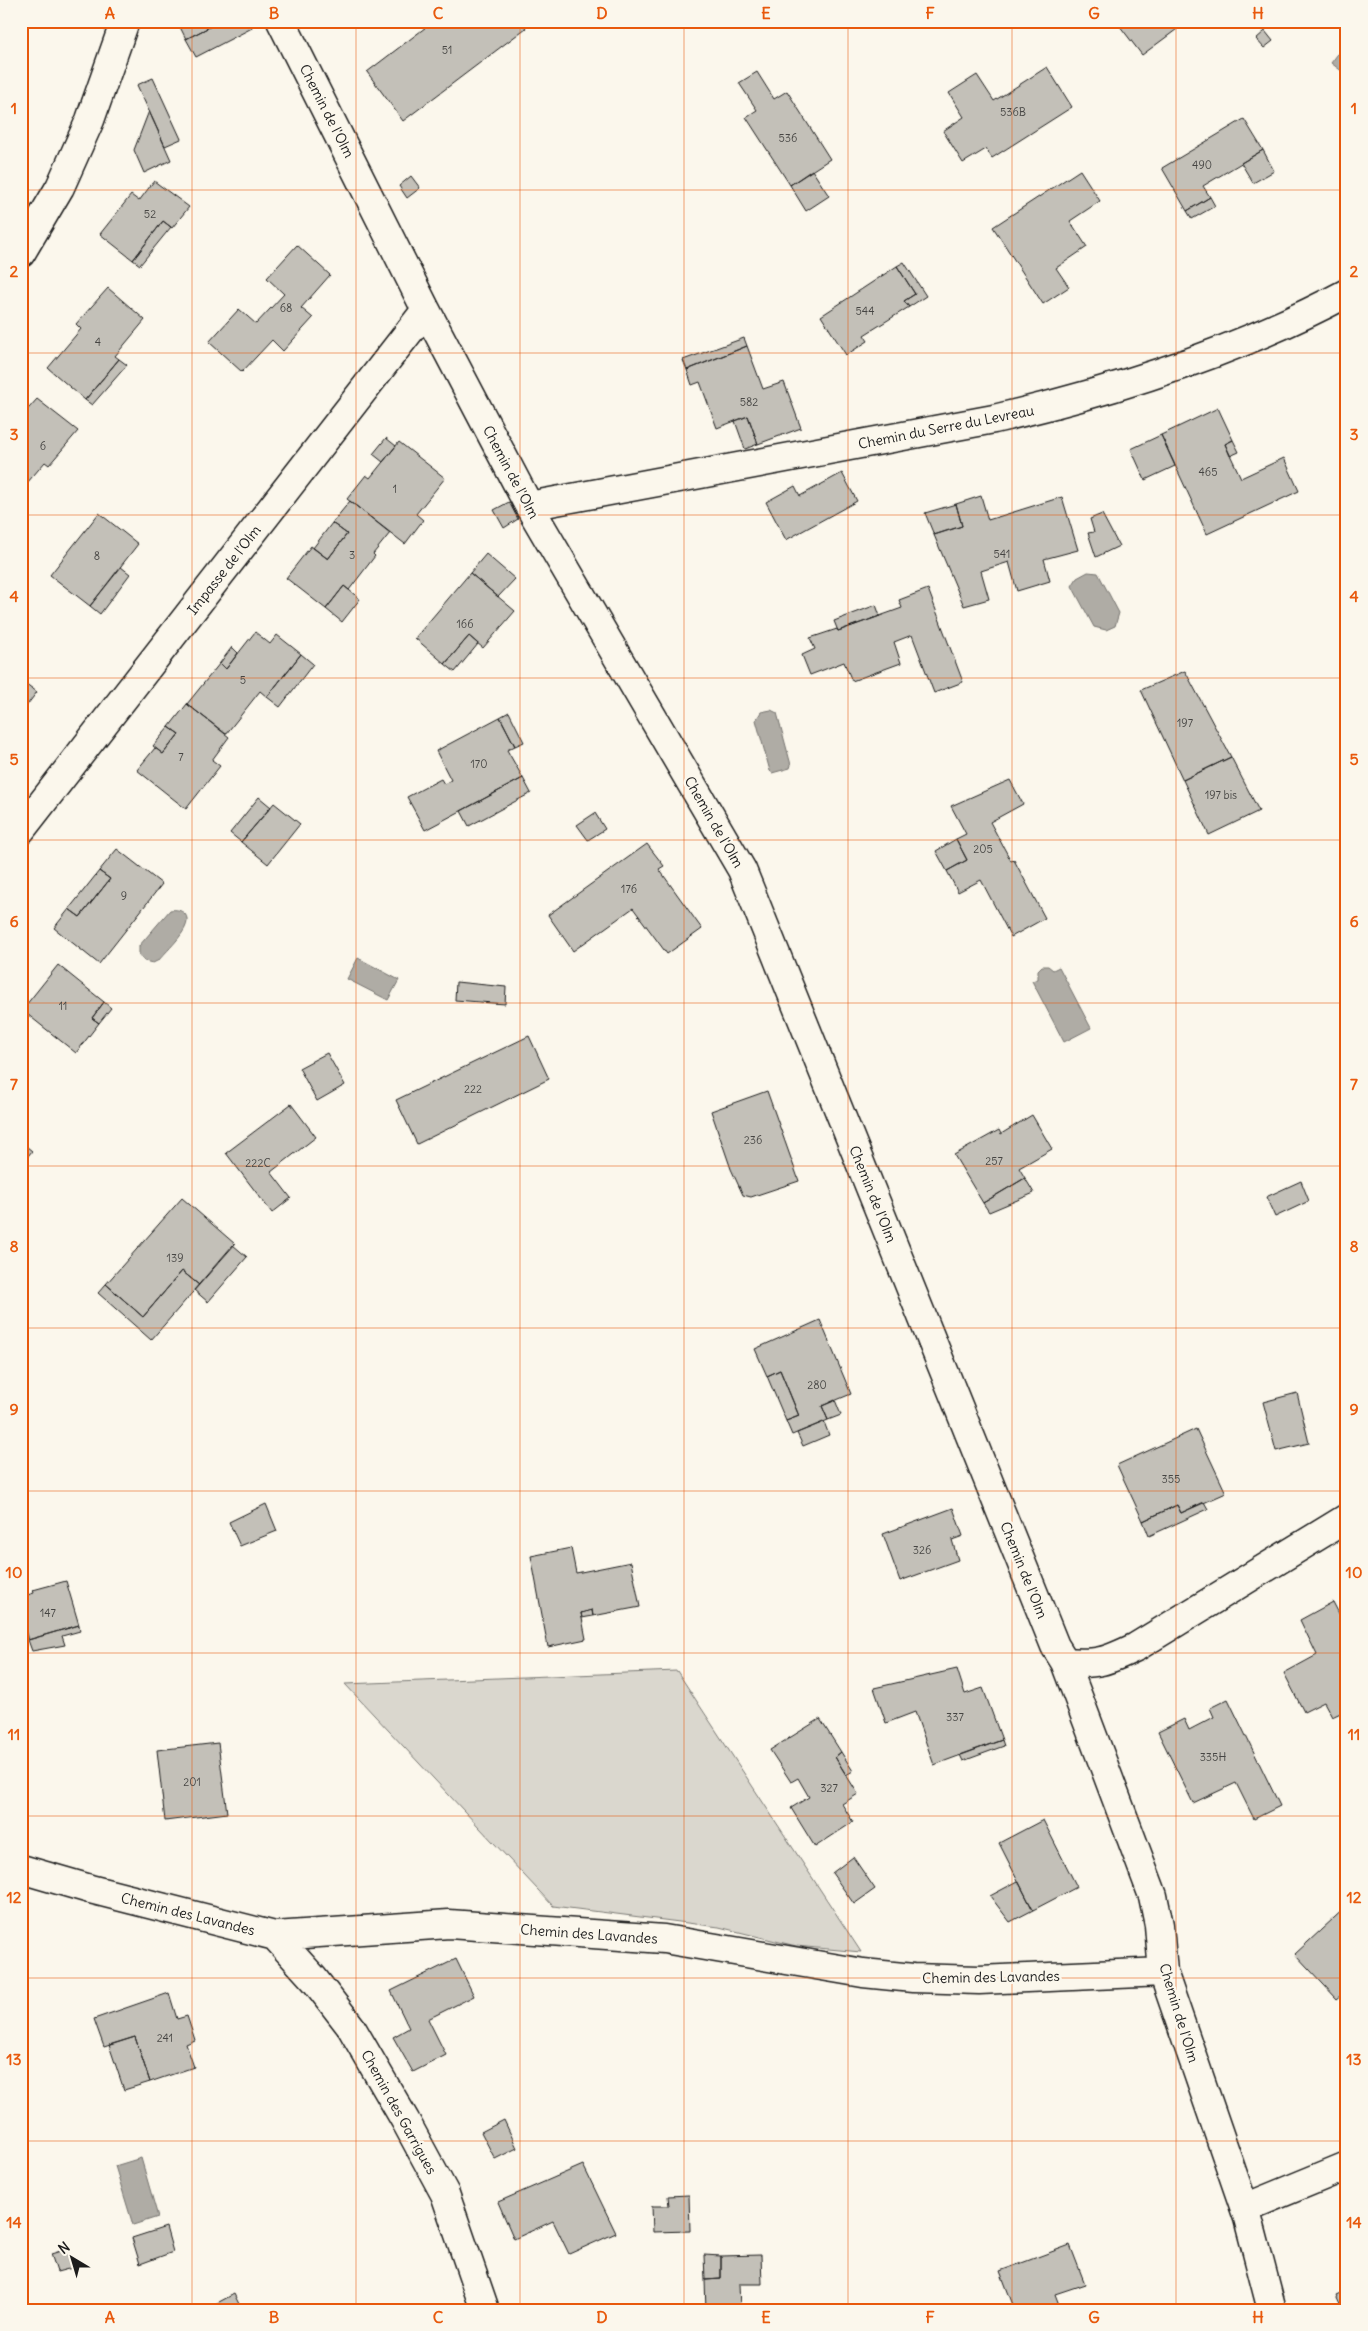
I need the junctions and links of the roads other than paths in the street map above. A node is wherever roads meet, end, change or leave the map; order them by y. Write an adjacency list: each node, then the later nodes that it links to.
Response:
1 (124, 21): 3 (street)
2 (281, 21): 5 (street, Chemin de l'Olm)
3 (21, 253)
4 (1347, 292): 6 (street, Chemin du Serre du Levreau)
5 (426, 310): 6 (street, Chemin de l'Olm); 7 (street, Impasse de l'Olm)
6 (529, 506): 9 (street, Chemin de l'Olm)
7 (21, 830)
8 (1347, 1518): 9 (street)
9 (1065, 1662): 12 (street, Chemin de l'Olm)
10 (21, 1870): 11 (street, Chemin des Lavandes)
11 (275, 1936): 12 (street, Chemin des Lavandes); 15 (street, Chemin des Garrigues)
12 (1163, 1972): 14 (street, Chemin de l'Olm)
13 (1347, 2166): 14 (street)
14 (1245, 2208): 16 (street, Chemin de l'Olm)
15 (485, 2310)
16 (1272, 2310)

